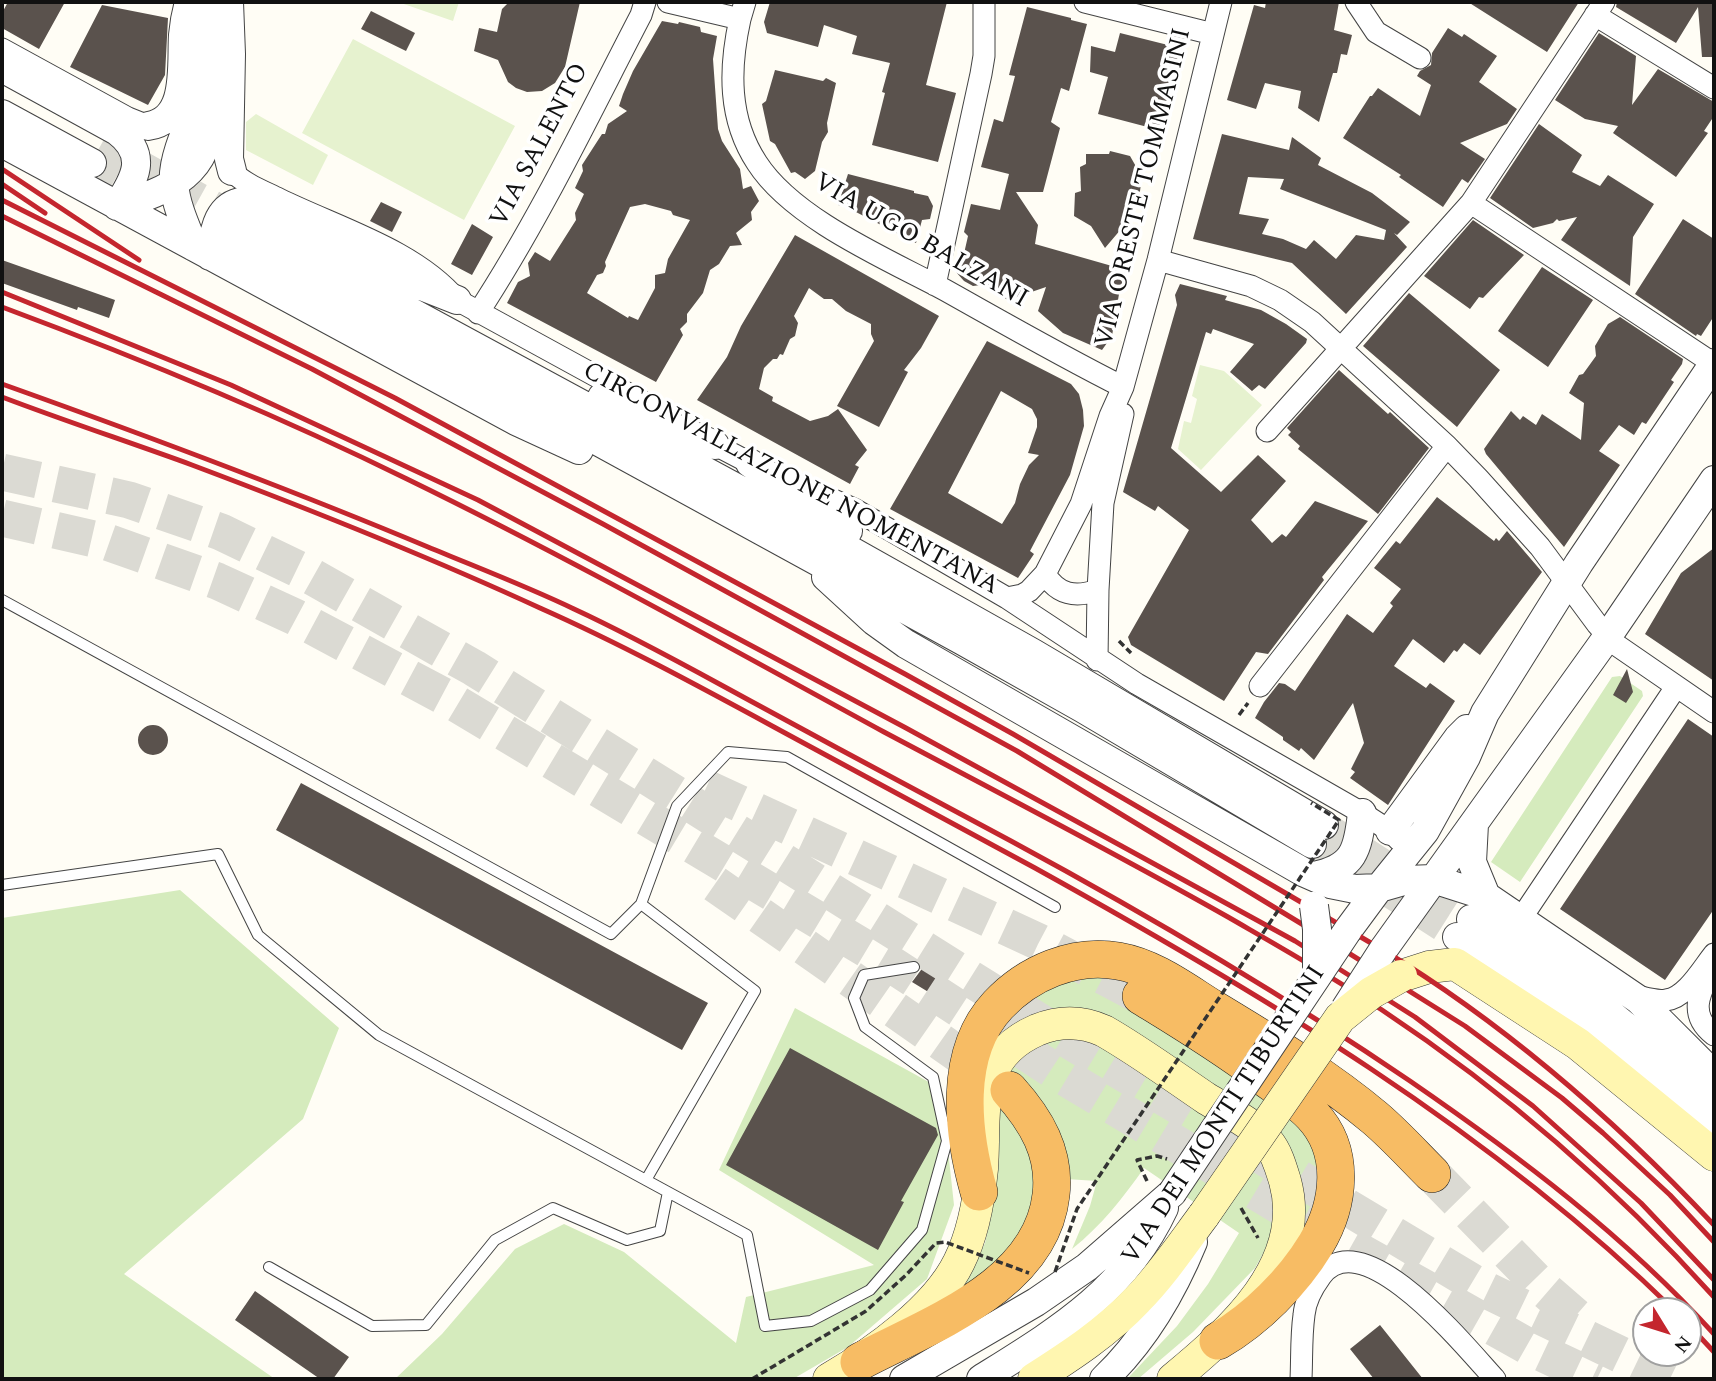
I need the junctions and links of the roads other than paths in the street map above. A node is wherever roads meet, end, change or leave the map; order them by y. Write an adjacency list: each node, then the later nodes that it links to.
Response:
1 (189, 2): 19 (street)
2 (209, 2): 22 (street)
3 (229, 2): 21 (street)
4 (645, 2): 28 (street, VIA SALENTO)
5 (668, 2): 11 (street)
6 (984, 2): 27 (street)
7 (1084, 2): 12 (street)
8 (1221, 2): 12 (street, VIA ORESTE TOMMASINI)
9 (1356, 2): 14 (street)
10 (1599, 8): 16 (street); 23 (street)
11 (742, 11): 27 (street, VIA UGO BALZANI)
12 (1213, 34): 26 (street, VIA ORESTE TOMMASINI)
13 (2, 49): 19 (street)
14 (1420, 58)
15 (2, 68): 24 (street)
16 (1714, 88)
17 (2, 90): 18 (street)
18 (2, 114)
19 (148, 126)
20 (2, 143): 24 (street)
21 (232, 171): 28 (street, CIRCONVALLAZIONE NOMENTANA)
22 (174, 184): 24 (street); 25 (street)
23 (1471, 203): 29 (street); 31 (street)
24 (117, 206): 25 (street)
25 (220, 242): 28 (street); 30 (street, CIRCONVALLAZIONE NOMENTANA); 39 (street)
26 (1158, 260): 29 (street); 32 (street, VIA ORESTE TOMMASINI)
27 (935, 285): 32 (street, VIA UGO BALZANI)
28 (468, 307): 34 (street, CIRCONVALLAZIONE NOMENTANA)
29 (1340, 348): 33 (street); 35 (street)
30 (500, 359): 34 (street); 45 (street, CIRCONVALLAZIONE NOMENTANA)
31 (1714, 364): 41 (street)
32 (1123, 387): 38 (street, VIA ORESTE TOMMASINI)
33 (1267, 431)
34 (715, 445): 36 (street, CIRCONVALLAZIONE NOMENTANA)
35 (1447, 446): 41 (street); 48 (street)
36 (750, 463): 43 (street, CIRCONVALLAZIONE NOMENTANA); 45 (street)
37 (1714, 480): 46 (street, VIA DEI MONTI TIBURTINI)
38 (1094, 499): 40 (street); 42 (street)
39 (795, 550): 45 (street, CIRCONVALLAZIONE NOMENTANA); 56 (street)
40 (1045, 574): 42 (street); 43 (street)
41 (1567, 582): 46 (street); 51 (street)
42 (1098, 590): 47 (street)
43 (1007, 598): 47 (street, CIRCONVALLAZIONE NOMENTANA)
44 (2, 600): 61 (lane)
45 (991, 630)
46 (1608, 636): 49 (street); 53 (street, VIA DEI MONTI TIBURTINI)
47 (1097, 660): 52 (street, CIRCONVALLAZIONE NOMENTANA)
48 (1260, 685)
49 (1676, 687): 50 (street); 63 (street)
50 (1714, 712)
51 (1485, 713): 54 (street); 55 (street, VIA DEI MONTI TIBURTINI)
52 (1362, 813): 54 (street, CIRCONVALLAZIONE NOMENTANA); 56 (street)
53 (1474, 824): 57 (street, VIA DEI MONTI TIBURTINI); 60 (street)
54 (1390, 831): 55 (street, CIRCONVALLAZIONE NOMENTANA)
55 (1410, 852): 57 (street); 59 (street, VIA DEI MONTI TIBURTINI)
56 (1309, 874): 59 (street); 68 (street, bridge)
57 (1433, 879): 59 (street); 60 (street); 71 (street, VIA DEI MONTI TIBURTINI, bridge)
58 (2, 885): 80 (lane)
59 (1379, 888): 68 (street, VIA DEI MONTI TIBURTINI, bridge)
60 (1486, 896): 63 (street); 64 (street)
61 (641, 904): 62 (lane); 80 (lane)
62 (1055, 906)
63 (1521, 920): 70 (street)
64 (1461, 940): 71 (main road, bridge); 76 (street); 77 (street); 78 (main road)
65 (1714, 954): 70 (street)
66 (1714, 964): 72 (street)
67 (914, 967): 82 (lane)
68 (1317, 975): 81 (street, VIA DEI MONTI TIBURTINI, bridge)
69 (1141, 996): 86 (highway)
70 (1639, 1001): 73 (street); 74 (street)
71 (1340, 1018): 84 (main road, VIA DEI MONTI TIBURTINI, bridge)
72 (1714, 1035)
73 (1714, 1045)
74 (1714, 1075)
75 (1009, 1090): 87 (highway)
76 (1714, 1098)
77 (1714, 1126)
78 (1714, 1155)
79 (1432, 1174): 83 (highway)
80 (646, 1180): 82 (lane)
81 (1159, 1187): 88 (street); 89 (street, VIA DEI MONTI TIBURTINI)
82 (668, 1192): 85 (lane)
83 (979, 1192): 86 (main road); 87 (main road)
84 (1204, 1215): 90 (main road, VIA DEI MONTI TIBURTINI); 91 (street)
85 (269, 1267)
86 (1218, 1341): 92 (main road)
87 (844, 1371)
88 (904, 1379)
89 (981, 1379)
90 (1034, 1379)
91 (1104, 1379)
92 (1173, 1379)
93 (1301, 1379): 94 (street)
94 (1495, 1379)

